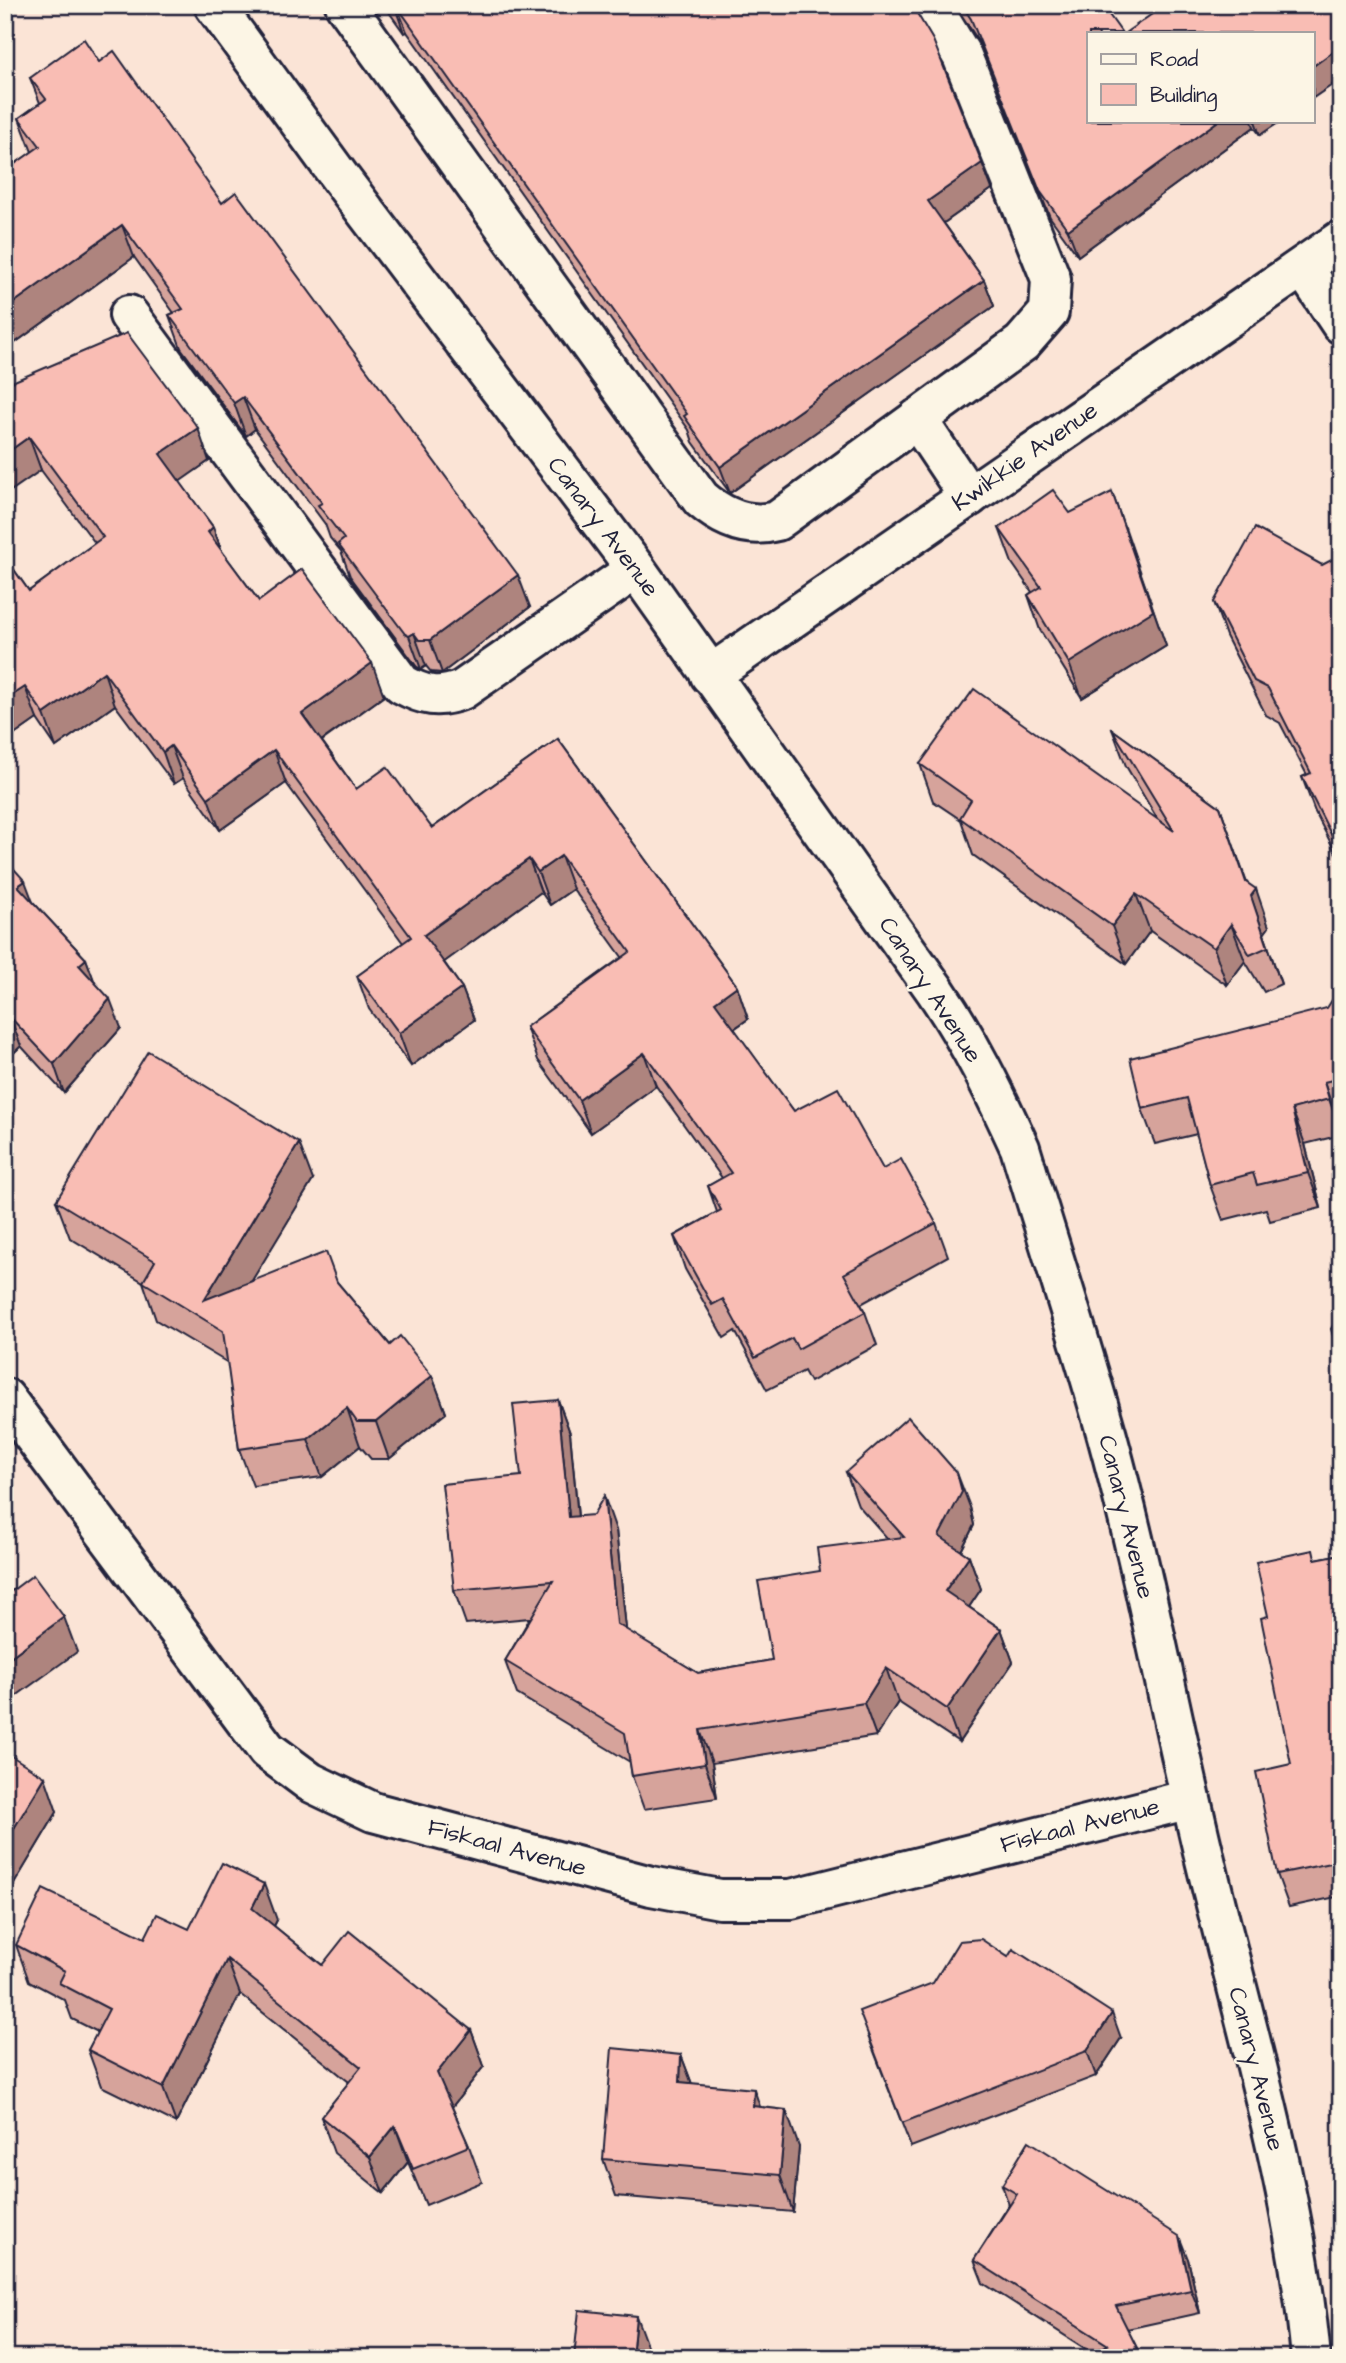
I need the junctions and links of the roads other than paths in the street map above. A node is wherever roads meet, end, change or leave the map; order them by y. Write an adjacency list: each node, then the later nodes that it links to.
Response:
1 (214, 5): 10 (street, Canary Avenue)
2 (345, 5): 8 (street)
3 (931, 5): 8 (street)
4 (1341, 240): 5 (street, Kwikkie Avenue)
5 (1303, 267): 7 (street); 9 (street, Kwikkie Avenue)
6 (129, 315): 10 (street)
7 (1341, 324)
8 (917, 419): 9 (street)
9 (969, 497): 11 (street, Kwikkie Avenue)
10 (636, 569): 11 (street, Canary Avenue)
11 (710, 675): 13 (street, Canary Avenue)
12 (5, 1398): 13 (street, Fiskaal Avenue)
13 (1190, 1799): 14 (street, Canary Avenue)
14 (1311, 2358)

